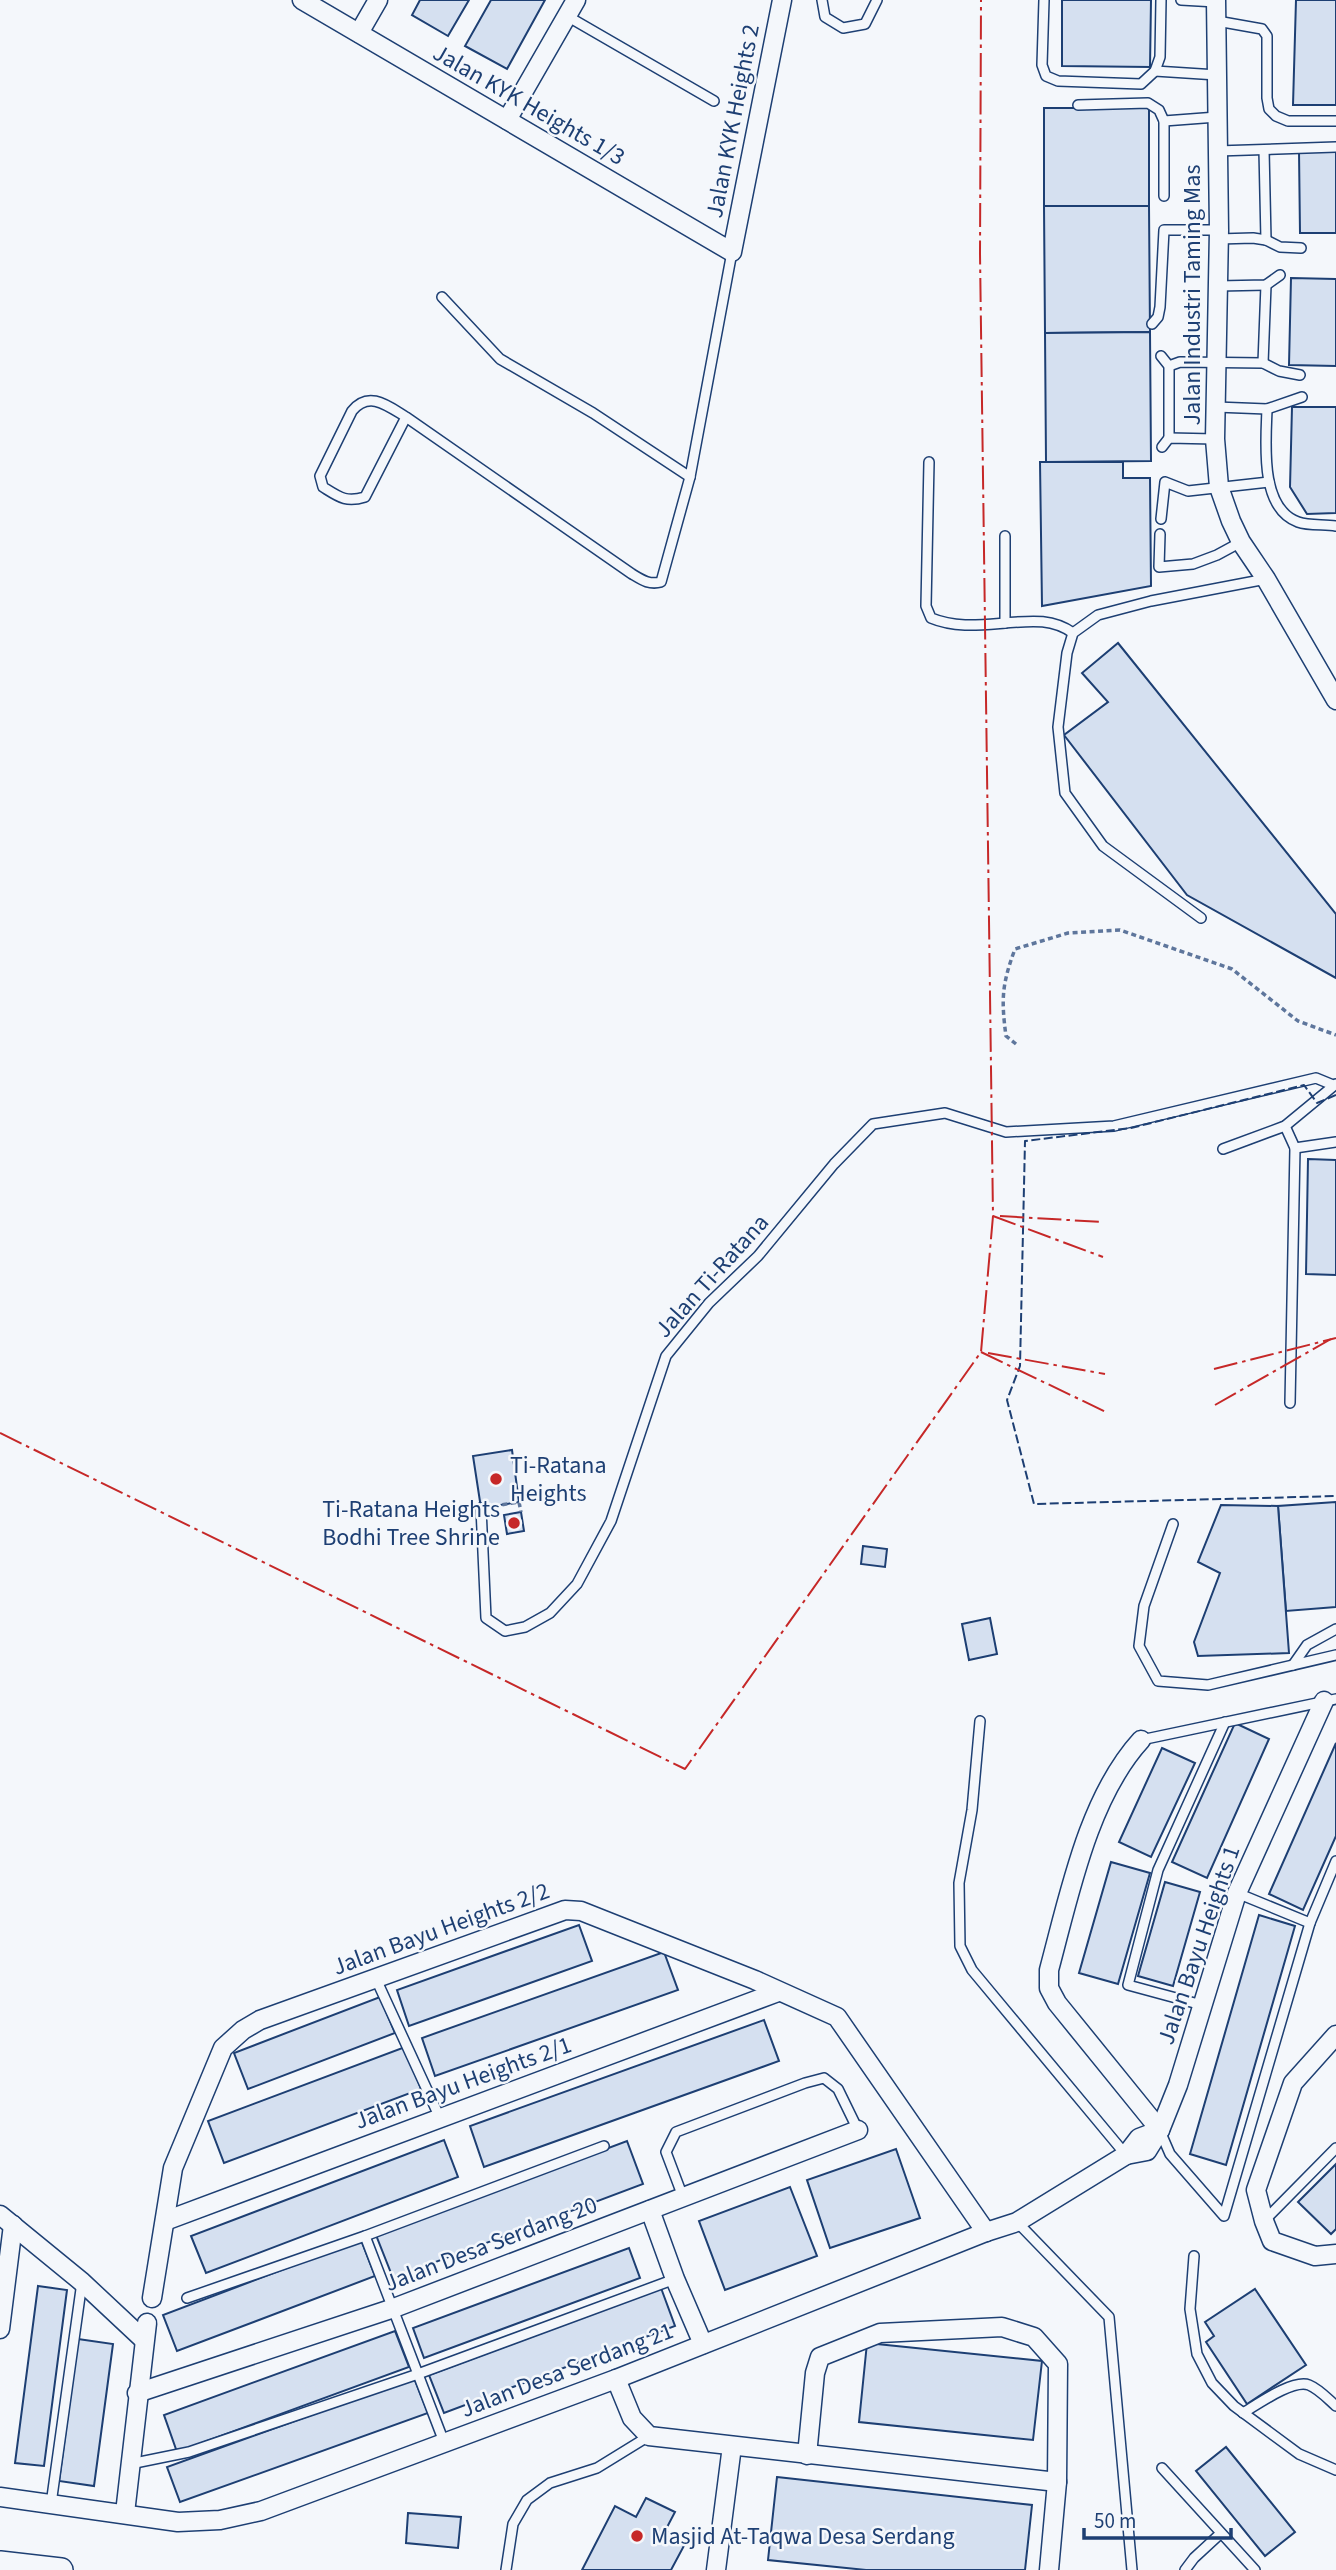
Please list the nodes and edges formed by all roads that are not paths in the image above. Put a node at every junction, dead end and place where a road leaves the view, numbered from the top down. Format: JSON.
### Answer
{"nodes":[{"id":1,"x":302,"y":0,"type":"edge"},
{"id":2,"x":378,"y":0,"type":"edge"},
{"id":3,"x":576,"y":0,"type":"edge"},
{"id":4,"x":782,"y":0,"type":"edge"},
{"id":5,"x":822,"y":0,"type":"edge"},
{"id":6,"x":877,"y":0,"type":"edge"},
{"id":7,"x":1044,"y":0,"type":"edge"},
{"id":8,"x":1161,"y":0,"type":"edge"},
{"id":9,"x":1181,"y":0,"type":"edge"},
{"id":10,"x":1216,"y":1,"type":"edge"},
{"id":11,"x":567,"y":16,"type":"junction"},
{"id":12,"x":1217,"y":21,"type":"junction"},
{"id":13,"x":359,"y":33,"type":"junction"},
{"id":14,"x":1155,"y":71,"type":"junction"},
{"id":15,"x":1217,"y":75,"type":"junction"},
{"id":16,"x":715,"y":101,"type":"dead end"},
{"id":17,"x":1077,"y":105,"type":"dead end"},
{"id":18,"x":1217,"y":117,"type":"junction"},
{"id":19,"x":507,"y":120,"type":"junction"},
{"id":20,"x":1164,"y":121,"type":"junction"},
{"id":21,"x":1336,"y":121,"type":"edge"},
{"id":22,"x":1336,"y":148,"type":"edge"},
{"id":23,"x":1217,"y":150,"type":"junction"},
{"id":24,"x":1264,"y":150,"type":"junction"},
{"id":25,"x":1164,"y":196,"type":"dead end"},
{"id":26,"x":1219,"y":234,"type":"junction"},
{"id":27,"x":1266,"y":240,"type":"junction"},
{"id":28,"x":1301,"y":248,"type":"dead end"},
{"id":29,"x":732,"y":252,"type":"junction"},
{"id":30,"x":1280,"y":275,"type":"dead end"},
{"id":31,"x":1266,"y":285,"type":"junction"},
{"id":32,"x":1219,"y":286,"type":"junction"},
{"id":33,"x":442,"y":297,"type":"dead end"},
{"id":34,"x":1152,"y":324,"type":"dead end"},
{"id":35,"x":1161,"y":356,"type":"dead end"},
{"id":36,"x":1263,"y":363,"type":"junction"},
{"id":37,"x":1217,"y":364,"type":"junction"},
{"id":38,"x":1169,"y":366,"type":"junction"},
{"id":39,"x":1300,"y":375,"type":"dead end"},
{"id":40,"x":1302,"y":397,"type":"dead end"},
{"id":41,"x":1216,"y":407,"type":"junction"},
{"id":42,"x":1267,"y":408,"type":"junction"},
{"id":43,"x":406,"y":417,"type":"junction"},
{"id":44,"x":1169,"y":438,"type":"junction"},
{"id":45,"x":1215,"y":439,"type":"junction"},
{"id":46,"x":1162,"y":447,"type":"dead end"},
{"id":47,"x":929,"y":462,"type":"dead end"},
{"id":48,"x":690,"y":477,"type":"junction"},
{"id":49,"x":1269,"y":482,"type":"junction"},
{"id":50,"x":1219,"y":487,"type":"junction"},
{"id":51,"x":1161,"y":519,"type":"dead end"},
{"id":52,"x":1336,"y":526,"type":"edge"},
{"id":53,"x":1160,"y":534,"type":"dead end"},
{"id":54,"x":1005,"y":536,"type":"dead end"},
{"id":55,"x":1241,"y":542,"type":"junction"},
{"id":56,"x":1266,"y":579,"type":"junction"},
{"id":57,"x":1005,"y":623,"type":"junction"},
{"id":58,"x":1073,"y":633,"type":"junction"},
{"id":59,"x":1336,"y":700,"type":"edge"},
{"id":60,"x":1201,"y":918,"type":"dead end"},
{"id":61,"x":1334,"y":1084,"type":"edge"},
{"id":62,"x":1285,"y":1126,"type":"junction"},
{"id":63,"x":1336,"y":1142,"type":"edge"},
{"id":64,"x":1295,"y":1148,"type":"junction"},
{"id":65,"x":1223,"y":1149,"type":"dead end"},
{"id":66,"x":1290,"y":1403,"type":"dead end"},
{"id":67,"x":481,"y":1508,"type":"road end"},
{"id":68,"x":1173,"y":1524,"type":"dead end"},
{"id":69,"x":1336,"y":1629,"type":"edge"},
{"id":70,"x":1336,"y":1655,"type":"edge"},
{"id":71,"x":1293,"y":1665,"type":"junction"},
{"id":72,"x":1330,"y":1700,"type":"edge"},
{"id":73,"x":980,"y":1721,"type":"dead end"},
{"id":74,"x":1224,"y":1723,"type":"junction"},
{"id":75,"x":1141,"y":1740,"type":"joint"},
{"id":76,"x":1336,"y":1861,"type":"edge"},
{"id":77,"x":1237,"y":1893,"type":"junction"},
{"id":78,"x":1310,"y":1923,"type":"junction"},
{"id":79,"x":376,"y":1979,"type":"junction"},
{"id":80,"x":778,"y":1992,"type":"junction"},
{"id":81,"x":1202,"y":2005,"type":"junction"},
{"id":82,"x":1336,"y":2035,"type":"edge"},
{"id":83,"x":440,"y":2118,"type":"junction"},
{"id":84,"x":858,"y":2130,"type":"joint"},
{"id":85,"x":1160,"y":2130,"type":"junction"},
{"id":86,"x":604,"y":2146,"type":"dead end"},
{"id":87,"x":1336,"y":2148,"type":"edge"},
{"id":88,"x":1126,"y":2155,"type":"junction"},
{"id":89,"x":683,"y":2197,"type":"junction"},
{"id":90,"x":650,"y":2210,"type":"junction"},
{"id":91,"x":6,"y":2220,"type":"edge"},
{"id":92,"x":165,"y":2221,"type":"junction"},
{"id":93,"x":1264,"y":2221,"type":"junction"},
{"id":94,"x":1017,"y":2222,"type":"junction"},
{"id":95,"x":986,"y":2232,"type":"junction"},
{"id":96,"x":365,"y":2236,"type":"junction"},
{"id":97,"x":1336,"y":2254,"type":"edge"},
{"id":98,"x":1194,"y":2256,"type":"dead end"},
{"id":99,"x":676,"y":2279,"type":"junction"},
{"id":100,"x":82,"y":2283,"type":"junction"},
{"id":101,"x":152,"y":2298,"type":"dead end"},
{"id":102,"x":187,"y":2298,"type":"dead end"},
{"id":103,"x":394,"y":2308,"type":"junction"},
{"id":104,"x":0,"y":2329,"type":"edge"},
{"id":105,"x":703,"y":2344,"type":"junction"},
{"id":106,"x":418,"y":2374,"type":"junction"},
{"id":107,"x":616,"y":2379,"type":"junction"},
{"id":108,"x":137,"y":2393,"type":"junction"},
{"id":109,"x":1336,"y":2406,"type":"edge"},
{"id":110,"x":1243,"y":2413,"type":"junction"},
{"id":111,"x":649,"y":2437,"type":"junction"},
{"id":112,"x":444,"y":2442,"type":"junction"},
{"id":113,"x":732,"y":2446,"type":"junction"},
{"id":114,"x":807,"y":2455,"type":"junction"},
{"id":115,"x":130,"y":2464,"type":"junction"},
{"id":116,"x":1162,"y":2468,"type":"dead end"},
{"id":117,"x":1336,"y":2470,"type":"edge"},
{"id":118,"x":1057,"y":2482,"type":"junction"},
{"id":119,"x":0,"y":2497,"type":"edge"},
{"id":120,"x":51,"y":2504,"type":"junction"},
{"id":121,"x":125,"y":2513,"type":"junction"},
{"id":122,"x":1220,"y":2534,"type":"junction"},
{"id":123,"x":0,"y":2563,"type":"edge"},
{"id":124,"x":61,"y":2570,"type":"edge"},
{"id":125,"x":506,"y":2570,"type":"edge"},
{"id":126,"x":716,"y":2570,"type":"edge"},
{"id":127,"x":1049,"y":2570,"type":"edge"},
{"id":128,"x":1132,"y":2570,"type":"edge"},
{"id":129,"x":1185,"y":2570,"type":"edge"},
{"id":130,"x":1255,"y":2570,"type":"edge"}],
"edges":[{"from":1,"to":13,"type":"street","name":"Jalan KYK Heights 1/3"},
{"from":2,"to":13,"type":"street"},
{"from":3,"to":11,"type":"street"},
{"from":4,"to":29,"type":"street","name":"Jalan KYK Heights 2"},
{"from":5,"to":6,"type":"lane"},
{"from":7,"to":14,"type":"lane"},
{"from":8,"to":14,"type":"lane"},
{"from":9,"to":10,"type":"lane"},
{"from":10,"to":12,"type":"street","name":"Jalan Industri Taming Mas"},
{"from":11,"to":16,"type":"lane"},
{"from":11,"to":19,"type":"street"},
{"from":12,"to":15,"type":"street","name":"Jalan Industri Taming Mas"},
{"from":12,"to":21,"type":"lane"},
{"from":13,"to":19,"type":"street","name":"Jalan KYK Heights 1/3"},
{"from":14,"to":15,"type":"lane"},
{"from":15,"to":18,"type":"street","name":"Jalan Industri Taming Mas"},
{"from":17,"to":20,"type":"lane"},
{"from":18,"to":20,"type":"lane"},
{"from":18,"to":23,"type":"street","name":"Jalan Industri Taming Mas"},
{"from":19,"to":29,"type":"street","name":"Jalan KYK Heights 1/3"},
{"from":20,"to":25,"type":"lane"},
{"from":22,"to":24,"type":"lane"},
{"from":23,"to":24,"type":"lane"},
{"from":23,"to":26,"type":"street","name":"Jalan Industri Taming Mas"},
{"from":24,"to":27,"type":"lane"},
{"from":26,"to":27,"type":"lane"},
{"from":26,"to":32,"type":"street","name":"Jalan Industri Taming Mas"},
{"from":26,"to":34,"type":"lane"},
{"from":27,"to":28,"type":"lane"},
{"from":29,"to":48,"type":"lane"},
{"from":30,"to":31,"type":"lane"},
{"from":31,"to":32,"type":"lane"},
{"from":31,"to":36,"type":"lane"},
{"from":32,"to":37,"type":"street","name":"Jalan Industri Taming Mas"},
{"from":33,"to":48,"type":"lane"},
{"from":35,"to":38,"type":"lane"},
{"from":36,"to":37,"type":"lane"},
{"from":36,"to":39,"type":"lane"},
{"from":37,"to":38,"type":"lane"},
{"from":37,"to":41,"type":"street","name":"Jalan Industri Taming Mas"},
{"from":38,"to":44,"type":"lane"},
{"from":40,"to":42,"type":"lane"},
{"from":41,"to":42,"type":"lane"},
{"from":41,"to":45,"type":"street","name":"Jalan Industri Taming Mas"},
{"from":42,"to":49,"type":"lane"},
{"from":43,"to":43,"type":"lane"},
{"from":43,"to":48,"type":"lane"},
{"from":44,"to":45,"type":"lane"},
{"from":44,"to":46,"type":"lane"},
{"from":45,"to":50,"type":"street","name":"Jalan Industri Taming Mas"},
{"from":47,"to":57,"type":"lane"},
{"from":49,"to":50,"type":"lane"},
{"from":49,"to":52,"type":"lane"},
{"from":50,"to":51,"type":"lane"},
{"from":50,"to":55,"type":"street","name":"Jalan Industri Taming Mas"},
{"from":53,"to":55,"type":"lane"},
{"from":54,"to":57,"type":"lane"},
{"from":55,"to":56,"type":"street","name":"Jalan Industri Taming Mas"},
{"from":56,"to":58,"type":"lane"},
{"from":56,"to":59,"type":"street","name":"Jalan Industri Taming Mas"},
{"from":57,"to":58,"type":"lane"},
{"from":58,"to":60,"type":"lane"},
{"from":61,"to":62,"type":"lane"},
{"from":61,"to":67,"type":"lane","name":"Jalan Ti-Ratana"},
{"from":62,"to":64,"type":"lane"},
{"from":62,"to":65,"type":"lane"},
{"from":63,"to":64,"type":"lane"},
{"from":64,"to":66,"type":"lane"},
{"from":68,"to":71,"type":"lane"},
{"from":69,"to":71,"type":"lane"},
{"from":70,"to":71,"type":"lane"},
{"from":72,"to":74,"type":"lane"},
{"from":72,"to":77,"type":"street","name":"Jalan Bayu Heights 1"},
{"from":73,"to":88,"type":"lane"},
{"from":74,"to":75,"type":"lane"},
{"from":74,"to":81,"type":"lane"},
{"from":75,"to":85,"type":"street"},
{"from":76,"to":78,"type":"lane"},
{"from":77,"to":78,"type":"lane"},
{"from":77,"to":81,"type":"street","name":"Jalan Bayu Heights 1"},
{"from":78,"to":85,"type":"lane"},
{"from":79,"to":80,"type":"street","name":"Jalan Bayu Heights 2/2"},
{"from":79,"to":83,"type":"lane"},
{"from":79,"to":92,"type":"street","name":"Jalan Bayu Heights 2/2"},
{"from":80,"to":83,"type":"street","name":"Jalan Bayu Heights 2/1"},
{"from":80,"to":95,"type":"street","name":"Jalan Bayu Heights 2/2"},
{"from":81,"to":85,"type":"street","name":"Jalan Bayu Heights 1"},
{"from":82,"to":93,"type":"street"},
{"from":83,"to":92,"type":"street","name":"Jalan Bayu Heights 2/1"},
{"from":84,"to":89,"type":"street","name":"Jalan Desa Serdang 20"},
{"from":84,"to":89,"type":"lane"},
{"from":85,"to":88,"type":"street","name":"Jalan Desa Serdang 21"},
{"from":86,"to":96,"type":"lane"},
{"from":87,"to":93,"type":"lane"},
{"from":88,"to":94,"type":"street","name":"Jalan Desa Serdang 21"},
{"from":89,"to":90,"type":"street","name":"Jalan Desa Serdang 20"},
{"from":90,"to":99,"type":"street"},
{"from":90,"to":103,"type":"street","name":"Jalan Desa Serdang 20"},
{"from":91,"to":100,"type":"street"},
{"from":91,"to":104,"type":"street"},
{"from":92,"to":101,"type":"street","name":"Jalan Bayu Heights 2/2"},
{"from":93,"to":97,"type":"street"},
{"from":94,"to":95,"type":"street","name":"Jalan Desa Serdang 21"},
{"from":94,"to":128,"type":"lane"},
{"from":95,"to":105,"type":"street","name":"Jalan Desa Serdang 21"},
{"from":96,"to":102,"type":"lane"},
{"from":96,"to":103,"type":"lane"},
{"from":98,"to":110,"type":"lane"},
{"from":99,"to":105,"type":"street"},
{"from":99,"to":106,"type":"lane"},
{"from":100,"to":108,"type":"street"},
{"from":100,"to":120,"type":"lane"},
{"from":103,"to":106,"type":"lane"},
{"from":103,"to":108,"type":"street","name":"Jalan Desa Serdang 20"},
{"from":105,"to":107,"type":"street","name":"Jalan Desa Serdang 21"},
{"from":106,"to":112,"type":"lane"},
{"from":106,"to":115,"type":"lane"},
{"from":107,"to":111,"type":"street"},
{"from":107,"to":112,"type":"street","name":"Jalan Desa Serdang 21"},
{"from":108,"to":115,"type":"street"},
{"from":109,"to":110,"type":"lane"},
{"from":110,"to":117,"type":"lane"},
{"from":111,"to":113,"type":"street"},
{"from":111,"to":125,"type":"lane"},
{"from":112,"to":121,"type":"street","name":"Jalan Desa Serdang 21"},
{"from":113,"to":114,"type":"street"},
{"from":113,"to":126,"type":"street"},
{"from":114,"to":118,"type":"street"},
{"from":114,"to":118,"type":"street"},
{"from":115,"to":121,"type":"street"},
{"from":116,"to":122,"type":"lane"},
{"from":118,"to":127,"type":"street"},
{"from":119,"to":120,"type":"street","name":"Jalan Desa Serdang 21"},
{"from":120,"to":121,"type":"street","name":"Jalan Desa Serdang 21"},
{"from":122,"to":129,"type":"lane"},
{"from":122,"to":130,"type":"lane"},
{"from":123,"to":124,"type":"street"}]}
